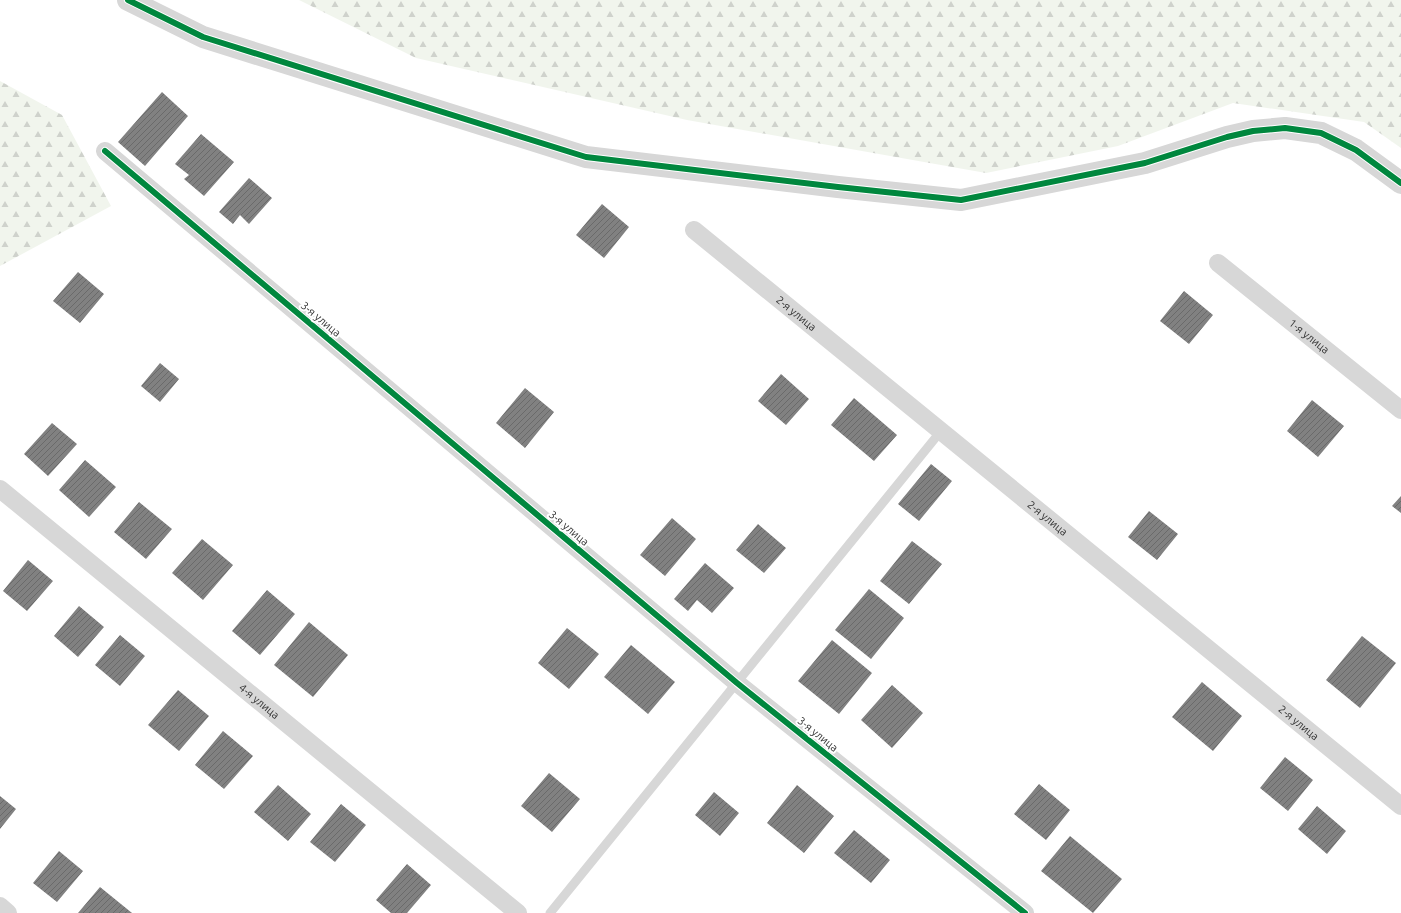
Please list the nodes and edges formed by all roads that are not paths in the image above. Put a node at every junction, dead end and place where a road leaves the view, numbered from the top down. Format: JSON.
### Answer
{"nodes":[{"id":1,"x":128,"y":0,"type":"edge"},
{"id":2,"x":105,"y":151,"type":"dead end"},
{"id":3,"x":1401,"y":183,"type":"edge"},
{"id":4,"x":694,"y":230,"type":"dead end"},
{"id":5,"x":1218,"y":263,"type":"dead end"},
{"id":6,"x":1401,"y":410,"type":"edge"},
{"id":7,"x":941,"y":431,"type":"junction"},
{"id":8,"x":0,"y":489,"type":"edge"},
{"id":9,"x":737,"y":682,"type":"junction"},
{"id":10,"x":1401,"y":806,"type":"edge"},
{"id":11,"x":0,"y":906,"type":"edge"},
{"id":12,"x":8,"y":913,"type":"edge"},
{"id":13,"x":518,"y":913,"type":"edge"},
{"id":14,"x":550,"y":913,"type":"edge"},
{"id":15,"x":1025,"y":913,"type":"edge"}],
"edges":[{"from":1,"to":3,"type":"street"},
{"from":2,"to":9,"type":"street","name":"3-я улица"},
{"from":4,"to":7,"type":"street","name":"2-я улица"},
{"from":5,"to":6,"type":"street","name":"1-я улица"},
{"from":7,"to":9,"type":"lane"},
{"from":7,"to":10,"type":"street","name":"2-я улица"},
{"from":8,"to":13,"type":"street","name":"4-я улица"},
{"from":9,"to":14,"type":"lane"},
{"from":9,"to":15,"type":"street","name":"3-я улица"},
{"from":11,"to":12,"type":"street"}]}
